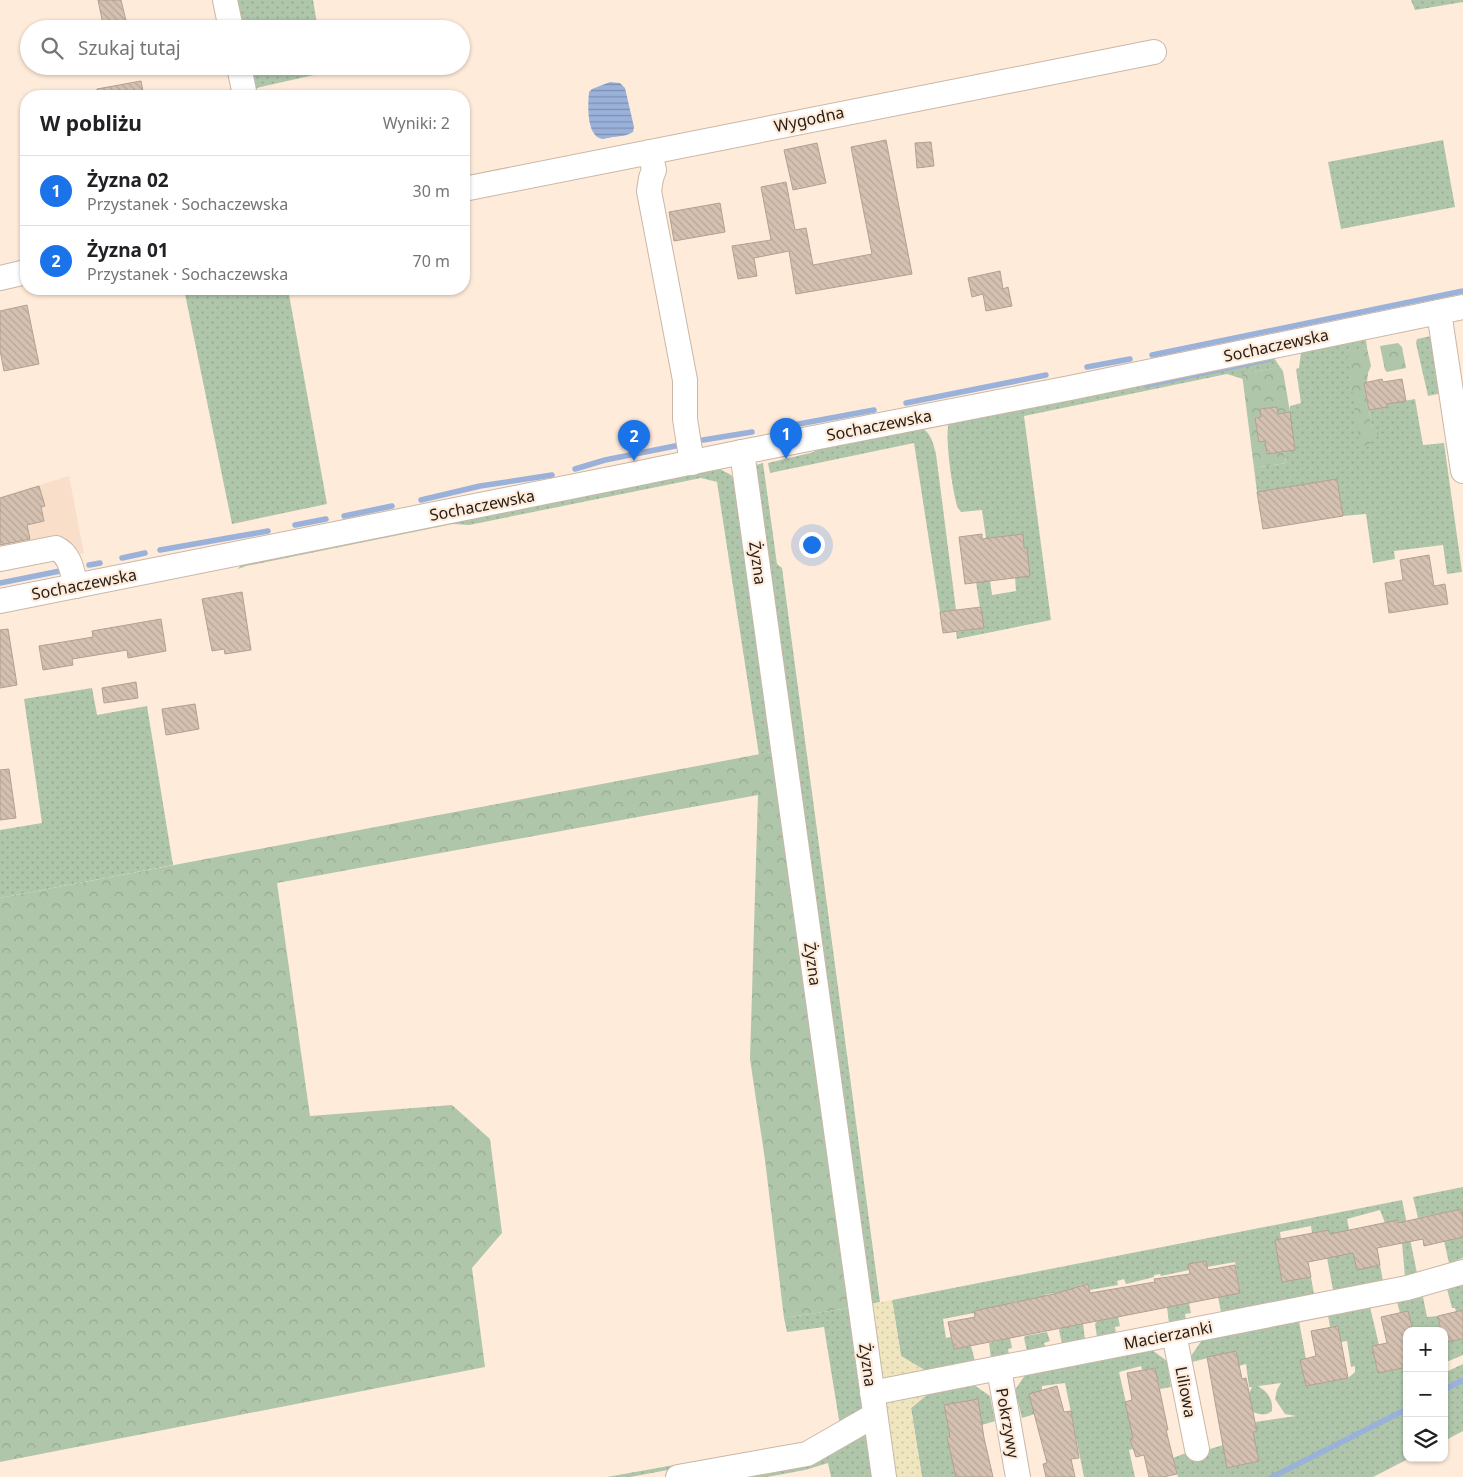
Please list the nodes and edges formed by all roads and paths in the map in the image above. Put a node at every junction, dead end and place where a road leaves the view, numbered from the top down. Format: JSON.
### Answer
{"nodes":[{"id":1,"x":225,"y":0,"type":"edge"},
{"id":2,"x":229,"y":20,"type":"edge"},
{"id":3,"x":1154,"y":52,"type":"dead end"},
{"id":4,"x":240,"y":75,"type":"edge"},
{"id":5,"x":244,"y":90,"type":"edge"},
{"id":6,"x":650,"y":152,"type":"junction"},
{"id":7,"x":470,"y":188,"type":"edge"},
{"id":8,"x":20,"y":273,"type":"edge"},
{"id":9,"x":0,"y":278,"type":"edge"},
{"id":10,"x":1463,"y":307,"type":"edge"},
{"id":11,"x":1439,"y":312,"type":"junction"},
{"id":12,"x":742,"y":452,"type":"junction"},
{"id":13,"x":692,"y":463,"type":"junction"},
{"id":14,"x":1463,"y":471,"type":"edge"},
{"id":15,"x":0,"y":559,"type":"edge"},
{"id":16,"x":76,"y":586,"type":"junction"},
{"id":17,"x":0,"y":601,"type":"edge"},
{"id":18,"x":1463,"y":1272,"type":"edge"},
{"id":19,"x":1174,"y":1334,"type":"junction"},
{"id":20,"x":998,"y":1369,"type":"junction"},
{"id":21,"x":873,"y":1404,"type":"junction"},
{"id":22,"x":1197,"y":1449,"type":"dead end"},
{"id":23,"x":678,"y":1477,"type":"edge"},
{"id":24,"x":884,"y":1477,"type":"edge"},
{"id":25,"x":1018,"y":1477,"type":"edge"}],
"edges":[{"from":1,"to":2,"type":"street"},
{"from":3,"to":6,"type":"street","name":"Wygodna"},
{"from":4,"to":5,"type":"street"},
{"from":6,"to":7,"type":"street","name":"Wygodna"},
{"from":6,"to":13,"type":"street"},
{"from":8,"to":9,"type":"street"},
{"from":10,"to":11,"type":"street","name":"Sochaczewska"},
{"from":11,"to":12,"type":"street","name":"Sochaczewska"},
{"from":11,"to":14,"type":"street"},
{"from":12,"to":13,"type":"street","name":"Sochaczewska"},
{"from":12,"to":21,"type":"street","name":"Żyzna"},
{"from":13,"to":16,"type":"street","name":"Sochaczewska"},
{"from":15,"to":16,"type":"street"},
{"from":16,"to":17,"type":"street","name":"Sochaczewska"},
{"from":18,"to":19,"type":"street","name":"Macierzanki"},
{"from":19,"to":20,"type":"street","name":"Macierzanki"},
{"from":19,"to":22,"type":"street","name":"Liliowa"},
{"from":20,"to":21,"type":"street","name":"Macierzanki"},
{"from":20,"to":25,"type":"street","name":"Pokrzywy"},
{"from":21,"to":23,"type":"street"},
{"from":21,"to":24,"type":"street","name":"Żyzna"}]}
